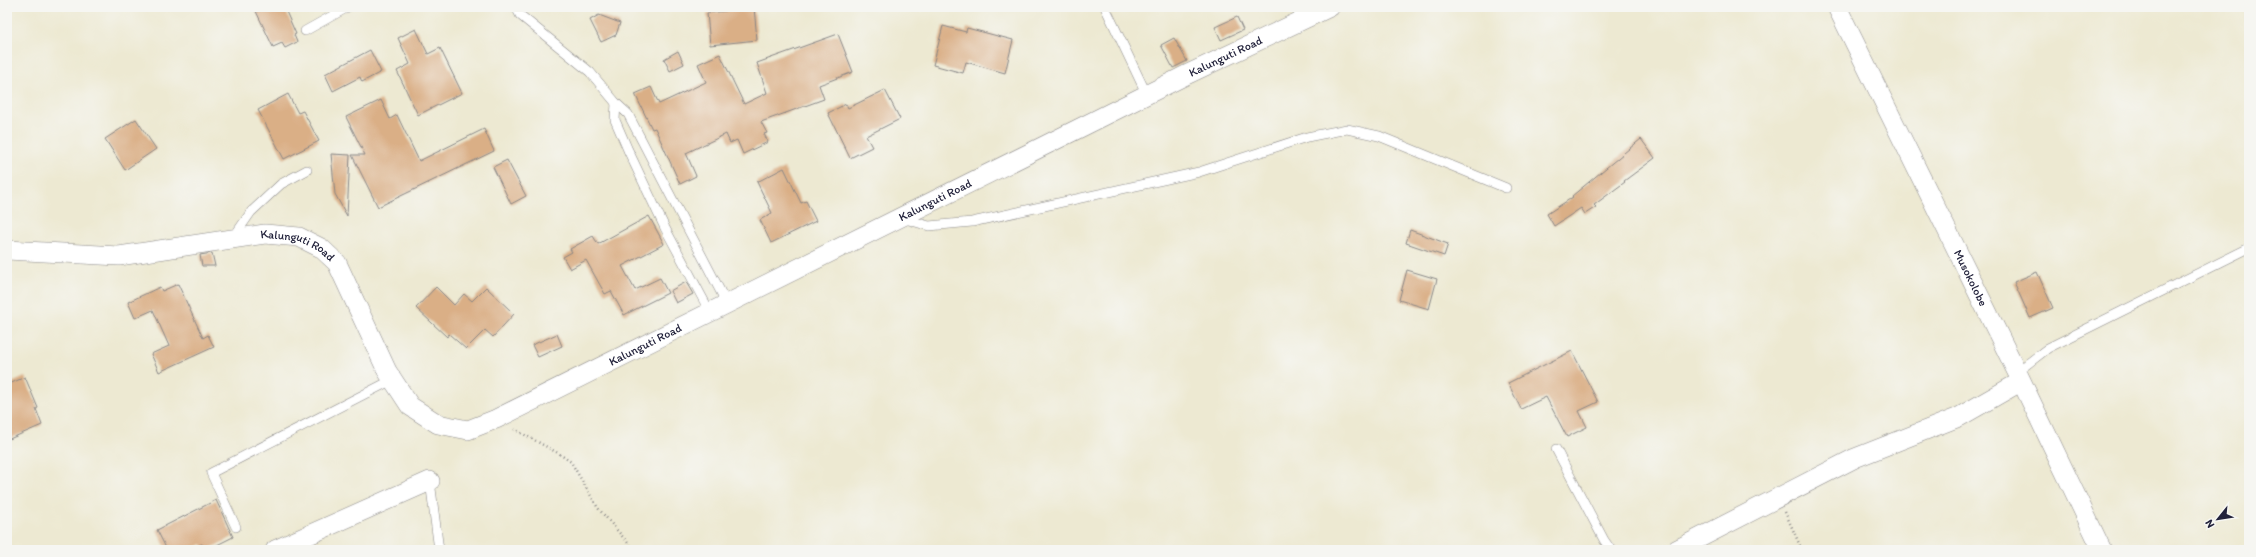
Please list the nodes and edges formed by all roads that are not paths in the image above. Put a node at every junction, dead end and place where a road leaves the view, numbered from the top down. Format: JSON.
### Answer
{"nodes":[{"id":1,"x":348,"y":7,"type":"edge"},
{"id":2,"x":516,"y":7,"type":"edge"},
{"id":3,"x":1105,"y":7,"type":"edge"},
{"id":4,"x":1330,"y":7,"type":"edge"},
{"id":5,"x":1837,"y":7,"type":"edge"},
{"id":6,"x":305,"y":31,"type":"dead end"},
{"id":7,"x":1147,"y":95,"type":"junction"},
{"id":8,"x":616,"y":103,"type":"junction"},
{"id":9,"x":307,"y":170,"type":"dead end"},
{"id":10,"x":1506,"y":188,"type":"dead end"},
{"id":11,"x":900,"y":217,"type":"junction"},
{"id":12,"x":233,"y":238,"type":"junction"},
{"id":13,"x":2249,"y":248,"type":"edge"},
{"id":14,"x":7,"y":250,"type":"edge"},
{"id":15,"x":727,"y":304,"type":"junction"},
{"id":16,"x":710,"y":312,"type":"junction"},
{"id":17,"x":2018,"y":377,"type":"junction"},
{"id":18,"x":392,"y":380,"type":"junction"},
{"id":19,"x":1556,"y":449,"type":"dead end"},
{"id":20,"x":430,"y":481,"type":"joint"},
{"id":21,"x":236,"y":527,"type":"dead end"},
{"id":22,"x":275,"y":550,"type":"edge"},
{"id":23,"x":439,"y":550,"type":"edge"},
{"id":24,"x":1611,"y":550,"type":"edge"},
{"id":25,"x":1676,"y":550,"type":"edge"},
{"id":26,"x":2102,"y":550,"type":"edge"}],
"edges":[{"from":1,"to":6,"type":"lane"},
{"from":2,"to":8,"type":"lane"},
{"from":3,"to":7,"type":"lane"},
{"from":4,"to":7,"type":"street","name":"Kalunguti Road"},
{"from":5,"to":17,"type":"street","name":"Musokolobe"},
{"from":7,"to":11,"type":"street","name":"Kalunguti Road"},
{"from":8,"to":15,"type":"lane"},
{"from":8,"to":16,"type":"lane"},
{"from":9,"to":12,"type":"lane"},
{"from":10,"to":11,"type":"lane"},
{"from":11,"to":15,"type":"street","name":"Kalunguti Road"},
{"from":12,"to":14,"type":"street","name":"Kalunguti Road"},
{"from":12,"to":18,"type":"street","name":"Kalunguti Road"},
{"from":13,"to":17,"type":"lane"},
{"from":15,"to":16,"type":"street","name":"Kalunguti Road"},
{"from":16,"to":18,"type":"street","name":"Kalunguti Road"},
{"from":17,"to":25,"type":"street"},
{"from":17,"to":26,"type":"street","name":"Musokolobe"},
{"from":18,"to":21,"type":"lane"},
{"from":19,"to":24,"type":"lane"},
{"from":20,"to":22,"type":"street"},
{"from":20,"to":23,"type":"lane"}]}
